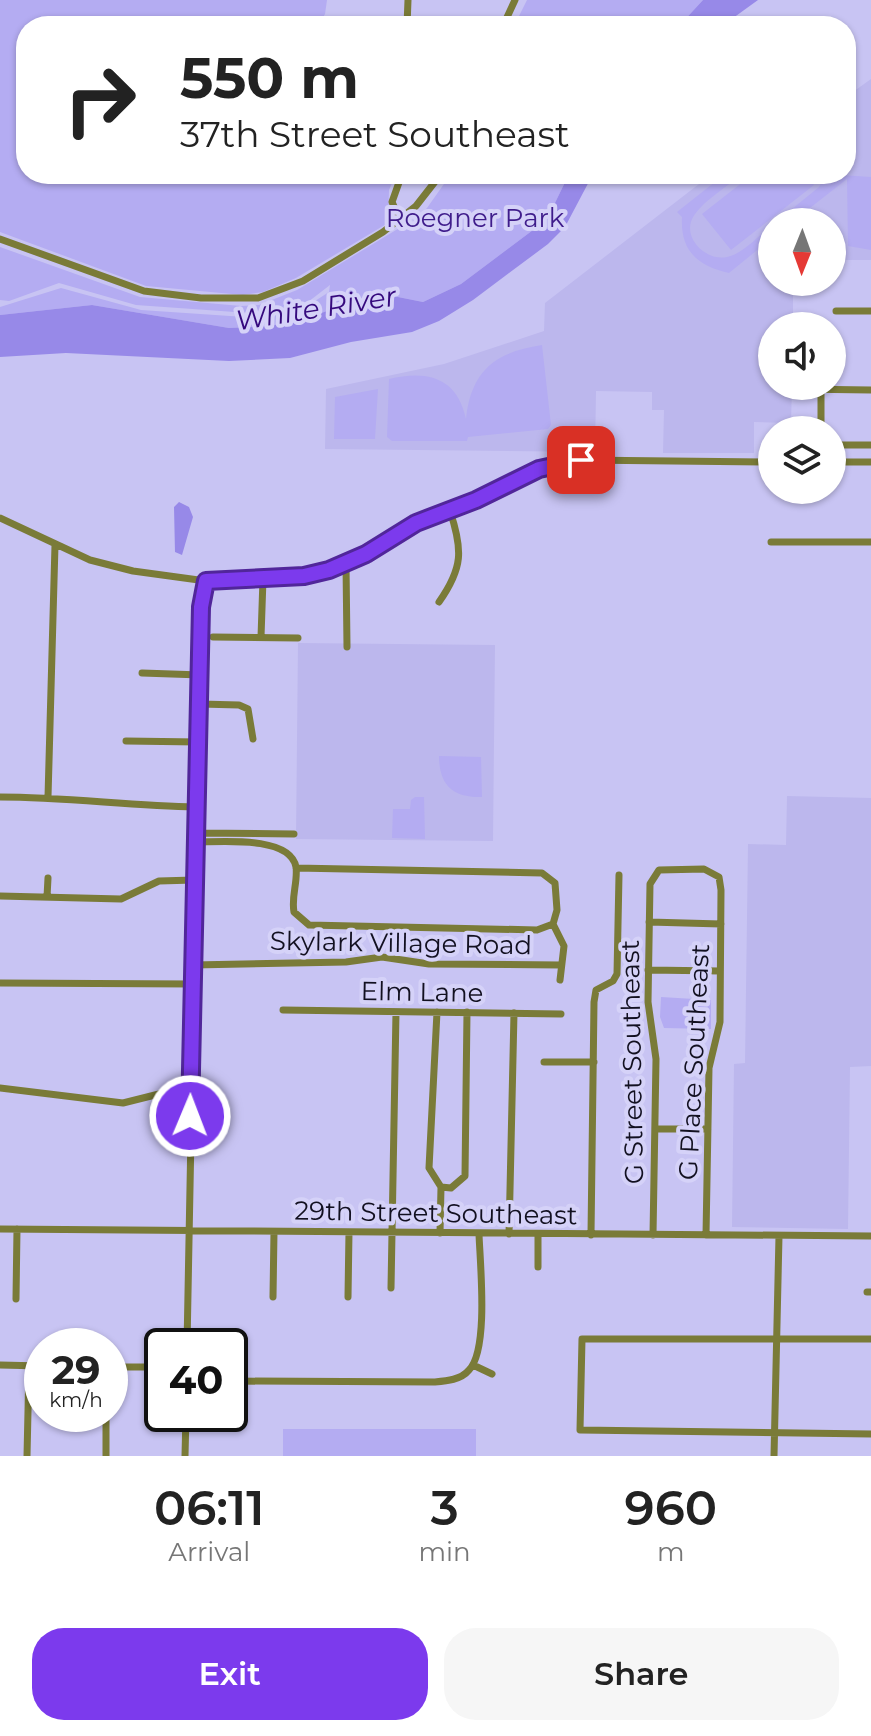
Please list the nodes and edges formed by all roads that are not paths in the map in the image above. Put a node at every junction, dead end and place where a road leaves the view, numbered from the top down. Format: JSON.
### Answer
{"nodes":[{"id":1,"x":398,"y":184,"type":"edge"},
{"id":2,"x":434,"y":184,"type":"edge"},
{"id":3,"x":400,"y":220,"type":"junction"},
{"id":4,"x":0,"y":239,"type":"edge"},
{"id":5,"x":836,"y":311,"type":"dead end"},
{"id":6,"x":871,"y":311,"type":"edge"},
{"id":7,"x":846,"y":389,"type":"edge"},
{"id":8,"x":871,"y":390,"type":"edge"},
{"id":9,"x":846,"y":445,"type":"edge"},
{"id":10,"x":871,"y":445,"type":"edge"},
{"id":11,"x":758,"y":462,"type":"edge"},
{"id":12,"x":846,"y":462,"type":"edge"},
{"id":13,"x":871,"y":462,"type":"edge"},
{"id":14,"x":450,"y":511,"type":"junction"},
{"id":15,"x":0,"y":518,"type":"edge"},
{"id":16,"x":771,"y":542,"type":"dead end"},
{"id":17,"x":871,"y":542,"type":"edge"},
{"id":18,"x":55,"y":545,"type":"junction"},
{"id":19,"x":346,"y":564,"type":"junction"},
{"id":20,"x":263,"y":579,"type":"junction"},
{"id":21,"x":206,"y":581,"type":"junction"},
{"id":22,"x":439,"y":602,"type":"dead end"},
{"id":23,"x":213,"y":637,"type":"dead end"},
{"id":24,"x":261,"y":637,"type":"junction"},
{"id":25,"x":298,"y":638,"type":"dead end"},
{"id":26,"x":347,"y":647,"type":"dead end"},
{"id":27,"x":142,"y":673,"type":"dead end"},
{"id":28,"x":201,"y":675,"type":"junction"},
{"id":29,"x":200,"y":704,"type":"junction"},
{"id":30,"x":253,"y":739,"type":"dead end"},
{"id":31,"x":126,"y":741,"type":"dead end"},
{"id":32,"x":198,"y":742,"type":"junction"},
{"id":33,"x":0,"y":797,"type":"edge"},
{"id":34,"x":48,"y":797,"type":"junction"},
{"id":35,"x":196,"y":807,"type":"junction"},
{"id":36,"x":294,"y":834,"type":"dead end"},
{"id":37,"x":196,"y":837,"type":"junction"},
{"id":38,"x":296,"y":868,"type":"junction"},
{"id":39,"x":619,"y":875,"type":"dead end"},
{"id":40,"x":48,"y":878,"type":"dead end"},
{"id":41,"x":194,"y":880,"type":"junction"},
{"id":42,"x":721,"y":890,"type":"joint"},
{"id":43,"x":0,"y":896,"type":"edge"},
{"id":44,"x":47,"y":897,"type":"junction"},
{"id":45,"x":649,"y":922,"type":"junction"},
{"id":46,"x":553,"y":924,"type":"junction"},
{"id":47,"x":721,"y":924,"type":"junction"},
{"id":48,"x":193,"y":965,"type":"junction"},
{"id":49,"x":561,"y":965,"type":"junction"},
{"id":50,"x":648,"y":970,"type":"junction"},
{"id":51,"x":720,"y":971,"type":"junction"},
{"id":52,"x":560,"y":980,"type":"dead end"},
{"id":53,"x":0,"y":983,"type":"edge"},
{"id":54,"x":193,"y":984,"type":"junction"},
{"id":55,"x":283,"y":1010,"type":"dead end"},
{"id":56,"x":396,"y":1012,"type":"junction"},
{"id":57,"x":437,"y":1012,"type":"junction"},
{"id":58,"x":467,"y":1012,"type":"junction"},
{"id":59,"x":514,"y":1013,"type":"junction"},
{"id":60,"x":561,"y":1014,"type":"dead end"},
{"id":61,"x":544,"y":1062,"type":"dead end"},
{"id":62,"x":594,"y":1062,"type":"junction"},
{"id":63,"x":0,"y":1088,"type":"edge"},
{"id":64,"x":190,"y":1095,"type":"junction"},
{"id":65,"x":656,"y":1129,"type":"junction"},
{"id":66,"x":708,"y":1129,"type":"junction"},
{"id":67,"x":441,"y":1187,"type":"junction"},
{"id":68,"x":0,"y":1229,"type":"edge"},
{"id":69,"x":17,"y":1229,"type":"junction"},
{"id":70,"x":189,"y":1231,"type":"junction"},
{"id":71,"x":274,"y":1232,"type":"junction"},
{"id":72,"x":349,"y":1232,"type":"junction"},
{"id":73,"x":390,"y":1233,"type":"junction"},
{"id":74,"x":440,"y":1233,"type":"junction"},
{"id":75,"x":479,"y":1234,"type":"junction"},
{"id":76,"x":509,"y":1234,"type":"junction"},
{"id":77,"x":538,"y":1235,"type":"junction"},
{"id":78,"x":591,"y":1235,"type":"junction"},
{"id":79,"x":653,"y":1235,"type":"junction"},
{"id":80,"x":706,"y":1235,"type":"junction"},
{"id":81,"x":779,"y":1236,"type":"junction"},
{"id":82,"x":871,"y":1236,"type":"edge"},
{"id":83,"x":538,"y":1267,"type":"dead end"},
{"id":84,"x":391,"y":1288,"type":"dead end"},
{"id":85,"x":273,"y":1297,"type":"dead end"},
{"id":86,"x":348,"y":1297,"type":"dead end"},
{"id":87,"x":16,"y":1299,"type":"dead end"},
{"id":88,"x":187,"y":1328,"type":"edge"},
{"id":89,"x":776,"y":1339,"type":"junction"},
{"id":90,"x":871,"y":1339,"type":"edge"},
{"id":91,"x":0,"y":1365,"type":"edge"},
{"id":92,"x":473,"y":1365,"type":"junction"},
{"id":93,"x":24,"y":1366,"type":"edge"},
{"id":94,"x":492,"y":1374,"type":"dead end"},
{"id":95,"x":248,"y":1381,"type":"edge"},
{"id":96,"x":28,"y":1432,"type":"edge"},
{"id":97,"x":106,"y":1432,"type":"edge"},
{"id":98,"x":186,"y":1432,"type":"edge"},
{"id":99,"x":774,"y":1433,"type":"junction"},
{"id":100,"x":871,"y":1434,"type":"edge"},
{"id":101,"x":27,"y":1456,"type":"edge"},
{"id":102,"x":106,"y":1456,"type":"edge"},
{"id":103,"x":185,"y":1456,"type":"edge"},
{"id":104,"x":774,"y":1456,"type":"edge"}],
"edges":[{"from":1,"to":3,"type":"street"},
{"from":2,"to":3,"type":"street"},
{"from":3,"to":4,"type":"street"},
{"from":5,"to":6,"type":"street"},
{"from":7,"to":8,"type":"street"},
{"from":9,"to":10,"type":"street"},
{"from":11,"to":14,"type":"street"},
{"from":12,"to":13,"type":"street"},
{"from":14,"to":19,"type":"street"},
{"from":14,"to":22,"type":"street"},
{"from":15,"to":18,"type":"street"},
{"from":16,"to":17,"type":"street"},
{"from":18,"to":21,"type":"street"},
{"from":18,"to":34,"type":"street"},
{"from":19,"to":20,"type":"street"},
{"from":19,"to":26,"type":"street"},
{"from":20,"to":21,"type":"street"},
{"from":20,"to":24,"type":"street"},
{"from":21,"to":28,"type":"street"},
{"from":23,"to":24,"type":"street"},
{"from":24,"to":25,"type":"street"},
{"from":27,"to":28,"type":"street"},
{"from":28,"to":29,"type":"street"},
{"from":29,"to":30,"type":"street"},
{"from":29,"to":32,"type":"street"},
{"from":31,"to":32,"type":"street"},
{"from":32,"to":35,"type":"street"},
{"from":33,"to":34,"type":"street"},
{"from":34,"to":35,"type":"street"},
{"from":35,"to":37,"type":"street"},
{"from":36,"to":37,"type":"street"},
{"from":37,"to":38,"type":"street"},
{"from":37,"to":41,"type":"street"},
{"from":38,"to":46,"type":"street"},
{"from":38,"to":46,"type":"street"},
{"from":39,"to":62,"type":"street"},
{"from":40,"to":44,"type":"street"},
{"from":41,"to":44,"type":"street"},
{"from":41,"to":48,"type":"street"},
{"from":42,"to":45,"type":"street","name":"G Street Southeast"},
{"from":42,"to":47,"type":"street","name":"G Place Southeast"},
{"from":43,"to":44,"type":"street"},
{"from":45,"to":47,"type":"street"},
{"from":45,"to":50,"type":"street","name":"G Street Southeast"},
{"from":46,"to":49,"type":"street"},
{"from":47,"to":51,"type":"street","name":"G Place Southeast"},
{"from":48,"to":49,"type":"street","name":"Skylark Village Road"},
{"from":48,"to":54,"type":"street"},
{"from":49,"to":52,"type":"street"},
{"from":50,"to":51,"type":"street"},
{"from":50,"to":65,"type":"street","name":"G Street Southeast"},
{"from":51,"to":66,"type":"street","name":"G Place Southeast"},
{"from":53,"to":54,"type":"street"},
{"from":54,"to":64,"type":"street"},
{"from":55,"to":56,"type":"street","name":"Elm Lane"},
{"from":56,"to":57,"type":"street","name":"Elm Lane"},
{"from":56,"to":73,"type":"street"},
{"from":57,"to":58,"type":"street","name":"Elm Lane"},
{"from":57,"to":67,"type":"street"},
{"from":58,"to":59,"type":"street","name":"Elm Lane"},
{"from":58,"to":67,"type":"street"},
{"from":59,"to":60,"type":"street","name":"Elm Lane"},
{"from":59,"to":76,"type":"street"},
{"from":61,"to":62,"type":"street"},
{"from":62,"to":78,"type":"street"},
{"from":63,"to":64,"type":"street"},
{"from":64,"to":70,"type":"street"},
{"from":65,"to":66,"type":"street"},
{"from":65,"to":79,"type":"street","name":"G Street Southeast"},
{"from":66,"to":80,"type":"street","name":"G Place Southeast"},
{"from":67,"to":74,"type":"street"},
{"from":68,"to":69,"type":"street","name":"29th Street Southeast"},
{"from":69,"to":70,"type":"street","name":"29th Street Southeast"},
{"from":69,"to":87,"type":"street"},
{"from":70,"to":71,"type":"street","name":"29th Street Southeast"},
{"from":70,"to":88,"type":"street"},
{"from":71,"to":72,"type":"street","name":"29th Street Southeast"},
{"from":71,"to":85,"type":"street"},
{"from":72,"to":73,"type":"street","name":"29th Street Southeast"},
{"from":72,"to":86,"type":"street"},
{"from":73,"to":74,"type":"street","name":"29th Street Southeast"},
{"from":73,"to":84,"type":"street"},
{"from":74,"to":75,"type":"street","name":"29th Street Southeast"},
{"from":75,"to":76,"type":"street","name":"29th Street Southeast"},
{"from":75,"to":92,"type":"street"},
{"from":76,"to":77,"type":"street","name":"29th Street Southeast"},
{"from":77,"to":78,"type":"street","name":"29th Street Southeast"},
{"from":77,"to":83,"type":"street"},
{"from":78,"to":79,"type":"street","name":"29th Street Southeast"},
{"from":79,"to":80,"type":"street","name":"29th Street Southeast"},
{"from":80,"to":81,"type":"street","name":"29th Street Southeast"},
{"from":81,"to":82,"type":"street","name":"29th Street Southeast"},
{"from":81,"to":89,"type":"street"},
{"from":89,"to":90,"type":"street"},
{"from":89,"to":99,"type":"street"},
{"from":89,"to":99,"type":"street"},
{"from":91,"to":93,"type":"street"},
{"from":92,"to":94,"type":"street"},
{"from":92,"to":95,"type":"street"},
{"from":96,"to":101,"type":"street"},
{"from":97,"to":102,"type":"street"},
{"from":98,"to":103,"type":"street"},
{"from":99,"to":100,"type":"street"},
{"from":99,"to":104,"type":"street"}]}
